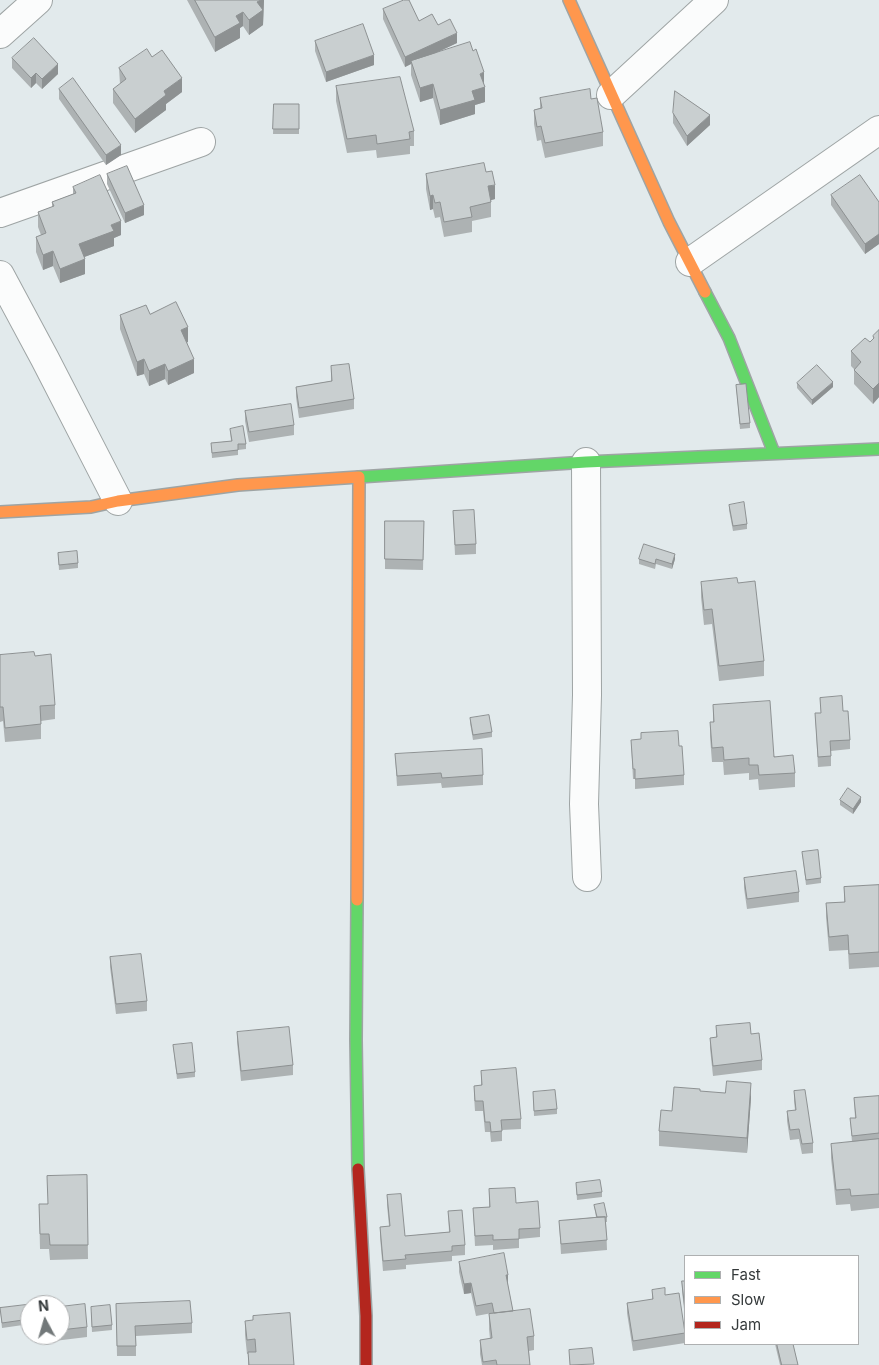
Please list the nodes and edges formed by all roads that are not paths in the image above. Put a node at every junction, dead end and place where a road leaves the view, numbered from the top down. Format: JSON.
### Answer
{"nodes":[{"id":1,"x":38,"y":0,"type":"edge"},
{"id":2,"x":569,"y":0,"type":"edge"},
{"id":3,"x":714,"y":0,"type":"edge"},
{"id":4,"x":0,"y":34,"type":"edge"},
{"id":5,"x":611,"y":95,"type":"junction"},
{"id":6,"x":879,"y":130,"type":"edge"},
{"id":7,"x":201,"y":142,"type":"dead end"},
{"id":8,"x":0,"y":213,"type":"edge"},
{"id":9,"x":690,"y":262,"type":"junction"},
{"id":10,"x":0,"y":275,"type":"edge"},
{"id":11,"x":879,"y":449,"type":"edge"},
{"id":12,"x":774,"y":453,"type":"junction"},
{"id":13,"x":586,"y":462,"type":"junction"},
{"id":14,"x":359,"y":477,"type":"junction"},
{"id":15,"x":118,"y":502,"type":"junction"},
{"id":16,"x":0,"y":512,"type":"edge"},
{"id":17,"x":586,"y":877,"type":"dead end"},
{"id":18,"x":366,"y":1365,"type":"edge"}],
"edges":[{"from":1,"to":4,"type":"street"},
{"from":2,"to":5,"type":"street"},
{"from":3,"to":5,"type":"street"},
{"from":5,"to":9,"type":"street"},
{"from":6,"to":9,"type":"street"},
{"from":7,"to":8,"type":"street"},
{"from":9,"to":12,"type":"street"},
{"from":10,"to":15,"type":"street"},
{"from":11,"to":12,"type":"street"},
{"from":12,"to":13,"type":"street"},
{"from":13,"to":14,"type":"street"},
{"from":13,"to":17,"type":"street"},
{"from":14,"to":15,"type":"street"},
{"from":14,"to":18,"type":"street"},
{"from":15,"to":16,"type":"street"}]}
